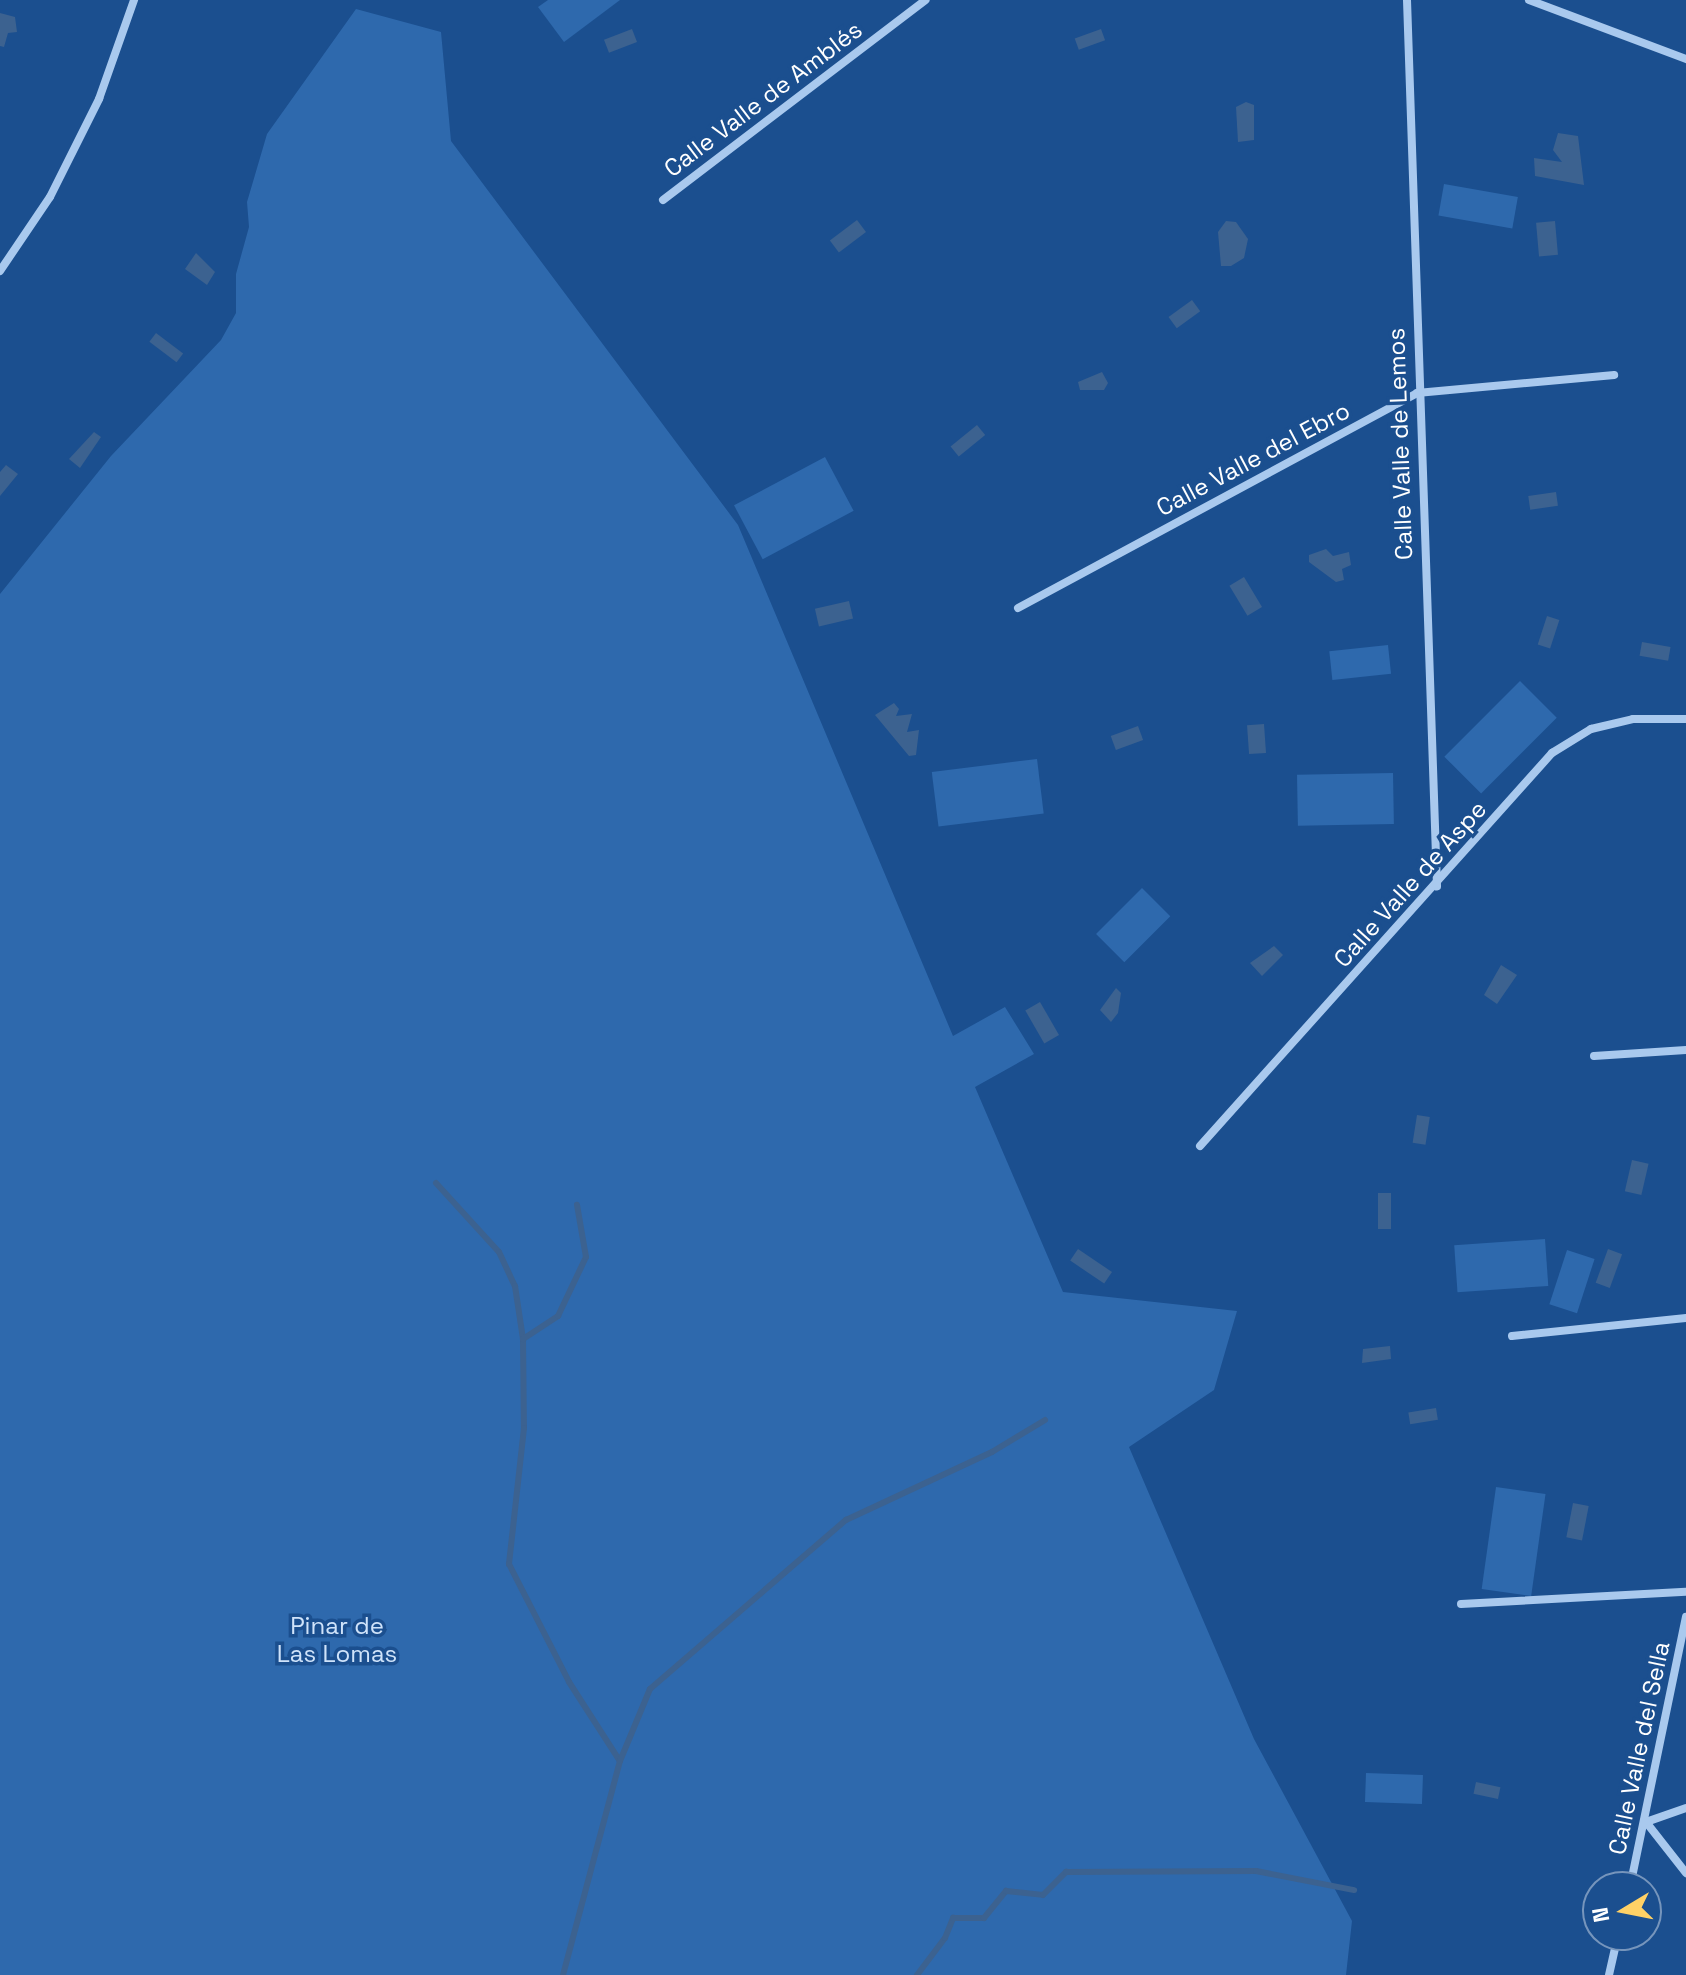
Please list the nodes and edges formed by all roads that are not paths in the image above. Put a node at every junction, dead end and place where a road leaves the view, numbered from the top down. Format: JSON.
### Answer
{"nodes":[{"id":1,"x":134,"y":0,"type":"edge"},
{"id":2,"x":926,"y":0,"type":"edge"},
{"id":3,"x":1407,"y":0,"type":"edge"},
{"id":4,"x":1529,"y":0,"type":"edge"},
{"id":5,"x":1686,"y":59,"type":"edge"},
{"id":6,"x":663,"y":200,"type":"dead end"},
{"id":7,"x":0,"y":271,"type":"edge"},
{"id":8,"x":1614,"y":375,"type":"dead end"},
{"id":9,"x":1417,"y":393,"type":"junction"},
{"id":10,"x":1018,"y":608,"type":"dead end"},
{"id":11,"x":1686,"y":719,"type":"edge"},
{"id":12,"x":1437,"y":886,"type":"junction"},
{"id":13,"x":1686,"y":1050,"type":"edge"},
{"id":14,"x":1594,"y":1056,"type":"dead end"},
{"id":15,"x":1200,"y":1146,"type":"dead end"},
{"id":16,"x":1686,"y":1318,"type":"edge"},
{"id":17,"x":1512,"y":1336,"type":"dead end"},
{"id":18,"x":1686,"y":1592,"type":"edge"},
{"id":19,"x":1461,"y":1604,"type":"dead end"},
{"id":20,"x":1686,"y":1617,"type":"edge"},
{"id":21,"x":1686,"y":1808,"type":"edge"},
{"id":22,"x":1646,"y":1822,"type":"junction"},
{"id":23,"x":1634,"y":1871,"type":"edge"},
{"id":24,"x":1686,"y":1873,"type":"edge"},
{"id":25,"x":1614,"y":1951,"type":"edge"},
{"id":26,"x":1609,"y":1975,"type":"edge"}],
"edges":[{"from":1,"to":7,"type":"street"},
{"from":2,"to":6,"type":"street","name":"Calle Valle de Amblés"},
{"from":3,"to":9,"type":"street","name":"Calle Valle de Lemos"},
{"from":4,"to":5,"type":"street"},
{"from":8,"to":9,"type":"street","name":"Calle Valle del Ebro"},
{"from":9,"to":10,"type":"street","name":"Calle Valle del Ebro"},
{"from":9,"to":12,"type":"street","name":"Calle Valle de Lemos"},
{"from":11,"to":12,"type":"street","name":"Calle Valle de Aspe"},
{"from":12,"to":15,"type":"street","name":"Calle Valle de Aspe"},
{"from":13,"to":14,"type":"street"},
{"from":16,"to":17,"type":"street"},
{"from":18,"to":19,"type":"street"},
{"from":20,"to":22,"type":"street","name":"Calle Valle del Sella"},
{"from":21,"to":22,"type":"street"},
{"from":22,"to":23,"type":"street","name":"Calle Valle del Sella"},
{"from":22,"to":24,"type":"street"},
{"from":25,"to":26,"type":"street"}]}
